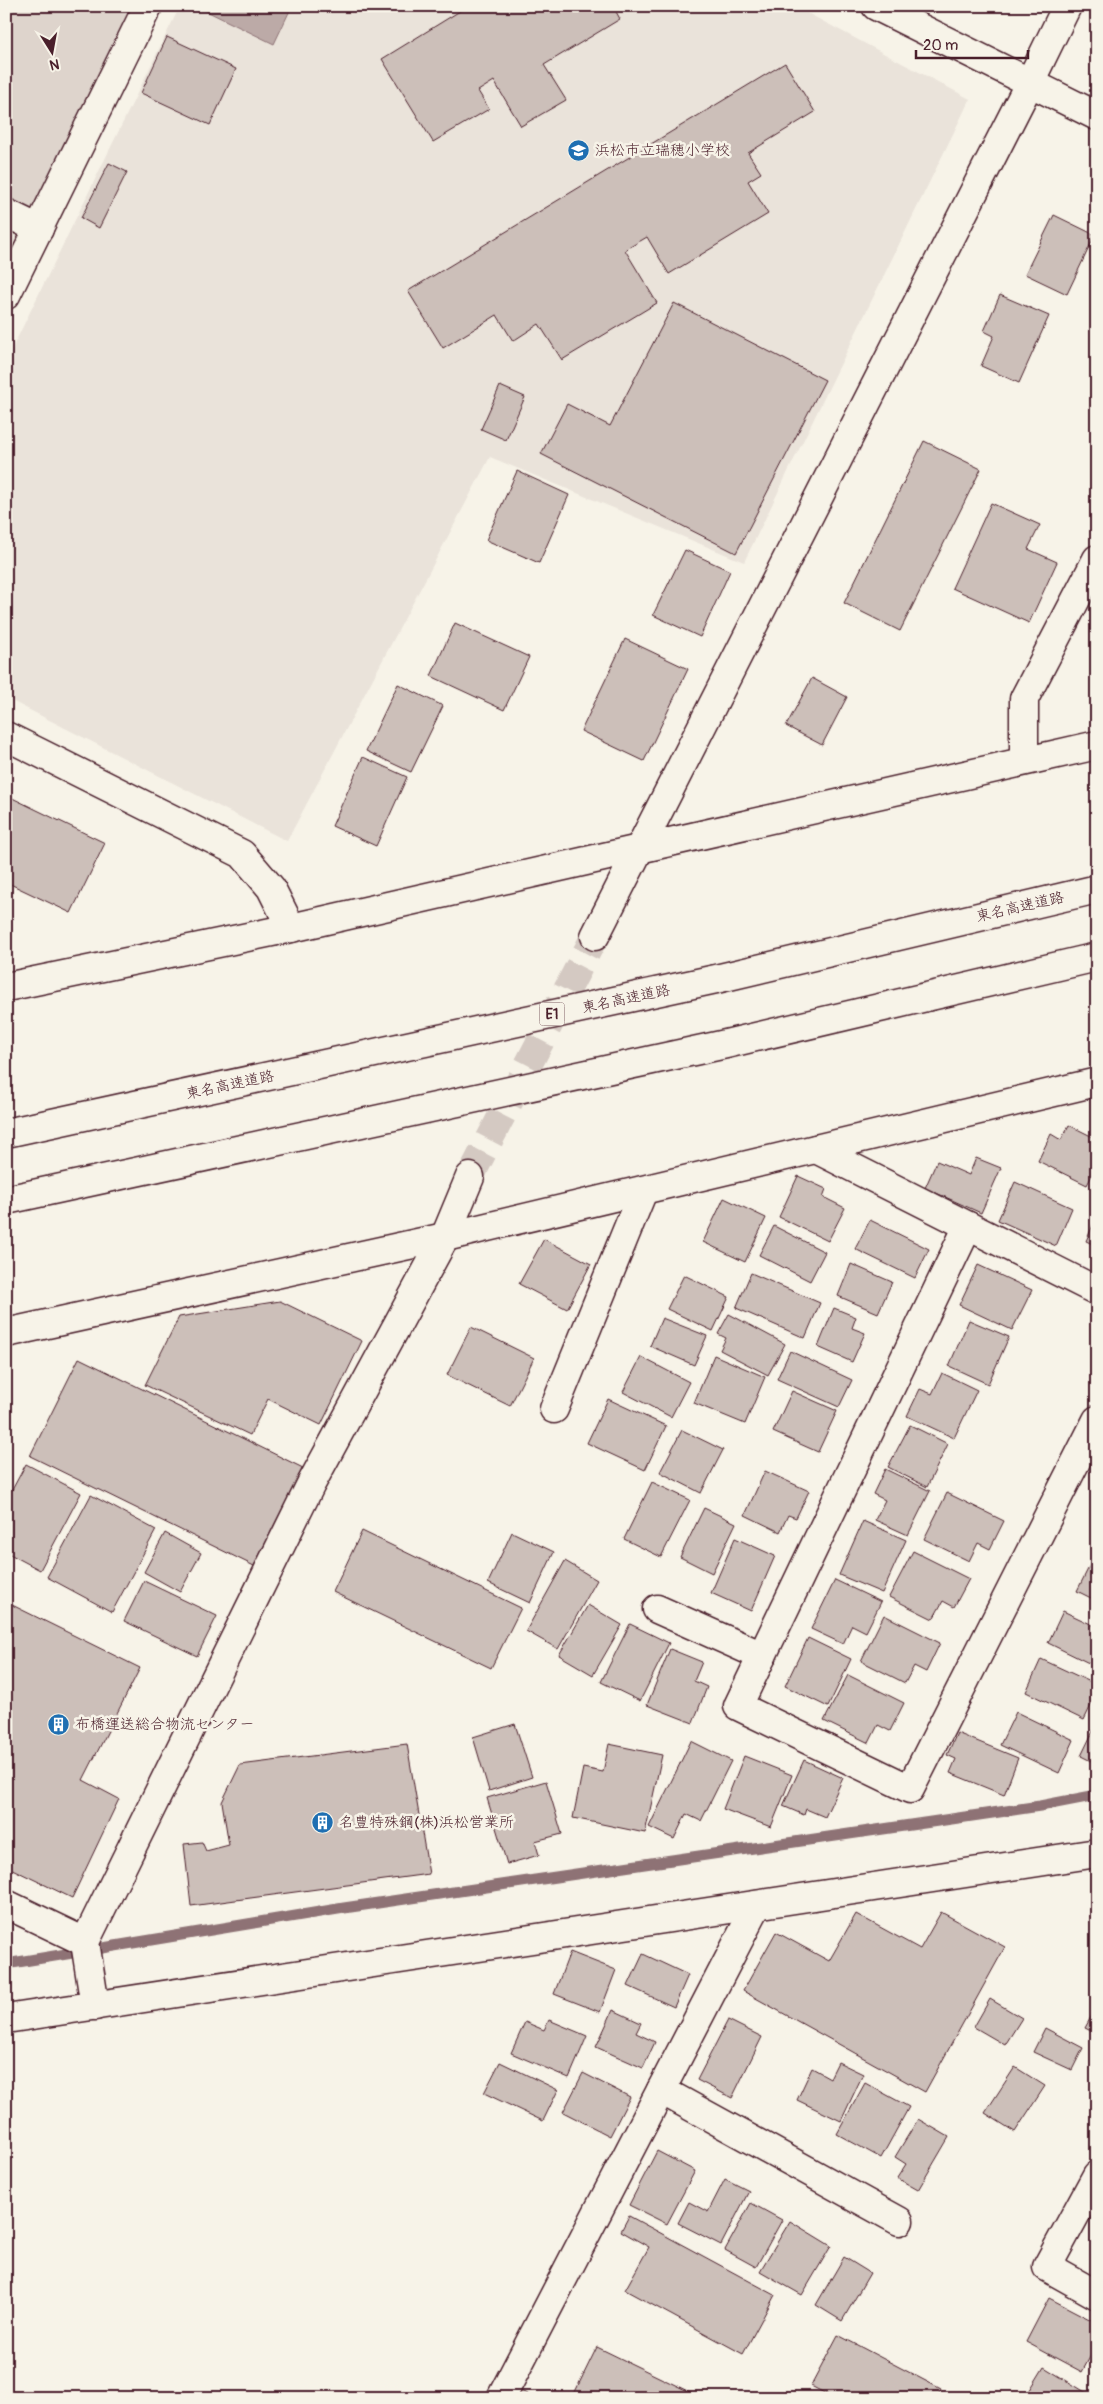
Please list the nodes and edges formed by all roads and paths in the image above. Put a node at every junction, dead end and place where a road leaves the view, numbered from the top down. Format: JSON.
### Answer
{"nodes":[{"id":1,"x":148,"y":6,"type":"edge"},
{"id":2,"x":876,"y":6,"type":"edge"},
{"id":3,"x":1067,"y":6,"type":"edge"},
{"id":4,"x":1030,"y":82,"type":"junction"},
{"id":5,"x":1097,"y":116,"type":"edge"},
{"id":6,"x":6,"y":213,"type":"edge"},
{"id":7,"x":39,"y":229,"type":"junction"},
{"id":8,"x":6,"y":295,"type":"edge"},
{"id":9,"x":1097,"y":560,"type":"edge"},
{"id":10,"x":6,"y":736,"type":"edge"},
{"id":11,"x":1097,"y":745,"type":"edge"},
{"id":12,"x":1024,"y":761,"type":"junction"},
{"id":13,"x":640,"y":848,"type":"junction"},
{"id":14,"x":1097,"y":889,"type":"edge"},
{"id":15,"x":291,"y":928,"type":"junction"},
{"id":16,"x":595,"y":936,"type":"tunnel mouth"},
{"id":17,"x":1097,"y":957,"type":"edge"},
{"id":18,"x":6,"y":988,"type":"edge"},
{"id":19,"x":1097,"y":1082,"type":"edge"},
{"id":20,"x":6,"y":1133,"type":"edge"},
{"id":21,"x":816,"y":1149,"type":"junction"},
{"id":22,"x":470,"y":1177,"type":"tunnel mouth"},
{"id":23,"x":643,"y":1191,"type":"junction"},
{"id":24,"x":6,"y":1200,"type":"edge"},
{"id":25,"x":968,"y":1226,"type":"junction"},
{"id":26,"x":446,"y":1237,"type":"junction"},
{"id":27,"x":1097,"y":1290,"type":"edge"},
{"id":28,"x":6,"y":1333,"type":"edge"},
{"id":29,"x":554,"y":1409,"type":"dead end"},
{"id":30,"x":1097,"y":1420,"type":"edge"},
{"id":31,"x":657,"y":1609,"type":"dead end"},
{"id":32,"x":762,"y":1656,"type":"junction"},
{"id":33,"x":1097,"y":1853,"type":"edge"},
{"id":34,"x":6,"y":1904,"type":"edge"},
{"id":35,"x":757,"y":1905,"type":"junction"},
{"id":36,"x":85,"y":1942,"type":"junction"},
{"id":37,"x":95,"y":2006,"type":"junction"},
{"id":38,"x":6,"y":2019,"type":"edge"},
{"id":39,"x":661,"y":2090,"type":"junction"},
{"id":40,"x":1097,"y":2174,"type":"edge"},
{"id":41,"x":899,"y":2221,"type":"dead end"},
{"id":42,"x":1097,"y":2295,"type":"edge"},
{"id":43,"x":501,"y":2398,"type":"edge"}],
"edges":[{"from":1,"to":7,"type":"main road"},
{"from":2,"to":4,"type":"main road"},
{"from":3,"to":4,"type":"main road"},
{"from":4,"to":5,"type":"main road"},
{"from":4,"to":13,"type":"main road"},
{"from":6,"to":7,"type":"main road"},
{"from":7,"to":8,"type":"main road"},
{"from":9,"to":12,"type":"main road"},
{"from":10,"to":15,"type":"main road"},
{"from":11,"to":12,"type":"main road"},
{"from":12,"to":13,"type":"main road"},
{"from":13,"to":15,"type":"main road"},
{"from":13,"to":16,"type":"main road"},
{"from":14,"to":20,"type":"main road","name":"東名高速道路","number":"E1"},
{"from":15,"to":18,"type":"main road"},
{"from":17,"to":24,"type":"main road"},
{"from":19,"to":21,"type":"main road"},
{"from":21,"to":23,"type":"main road"},
{"from":21,"to":25,"type":"main road"},
{"from":22,"to":26,"type":"main road"},
{"from":23,"to":26,"type":"main road"},
{"from":23,"to":29,"type":"main road"},
{"from":25,"to":27,"type":"main road"},
{"from":25,"to":32,"type":"main road"},
{"from":26,"to":28,"type":"main road"},
{"from":26,"to":36,"type":"main road"},
{"from":30,"to":32,"type":"main road"},
{"from":31,"to":32,"type":"main road"},
{"from":33,"to":35,"type":"main road"},
{"from":34,"to":36,"type":"main road"},
{"from":35,"to":37,"type":"main road"},
{"from":35,"to":39,"type":"main road"},
{"from":36,"to":37,"type":"main road"},
{"from":37,"to":38,"type":"main road"},
{"from":39,"to":41,"type":"main road"},
{"from":39,"to":43,"type":"main road"},
{"from":40,"to":42,"type":"main road"}]}
